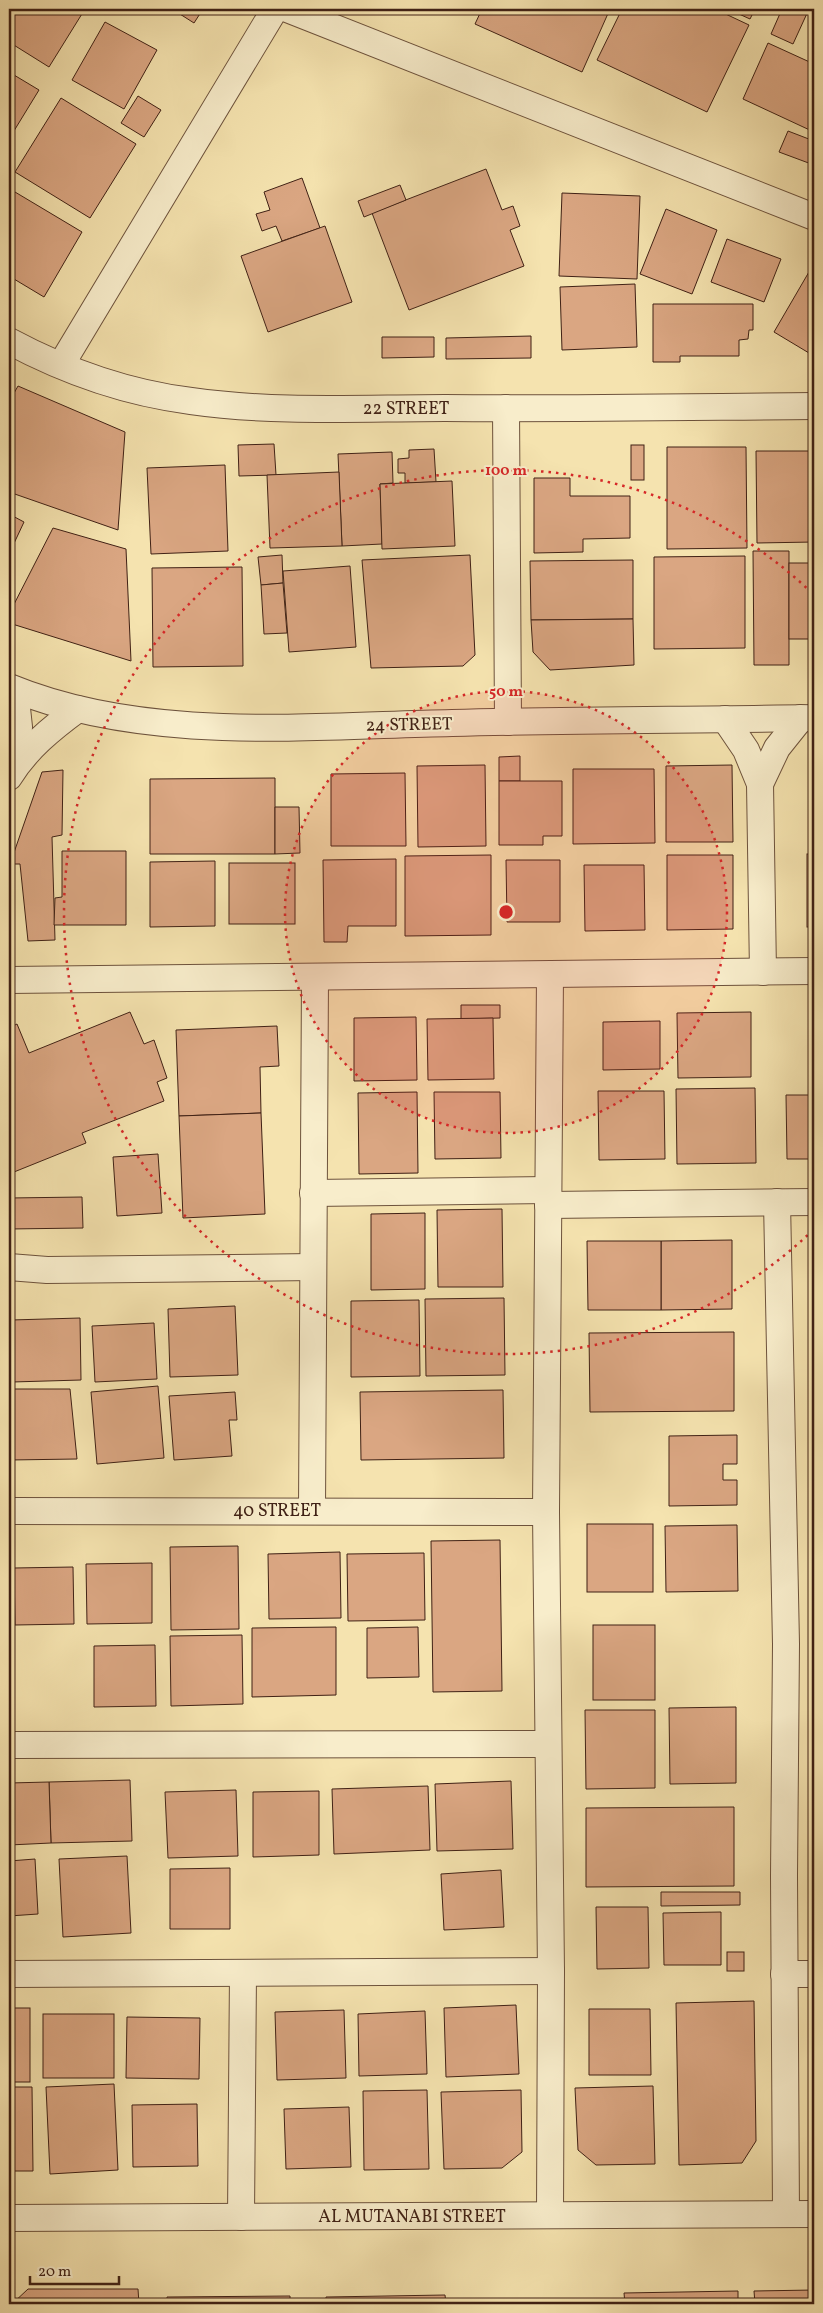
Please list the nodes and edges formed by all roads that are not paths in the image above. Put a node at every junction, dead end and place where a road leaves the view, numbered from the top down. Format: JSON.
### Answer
{"nodes":[{"id":1,"x":275,"y":9,"type":"edge"},
{"id":2,"x":287,"y":9,"type":"edge"},
{"id":3,"x":814,"y":217,"type":"edge"},
{"id":4,"x":9,"y":341,"type":"edge"},
{"id":5,"x":61,"y":365,"type":"junction"},
{"id":6,"x":814,"y":406,"type":"edge"},
{"id":7,"x":506,"y":408,"type":"junction"},
{"id":8,"x":12,"y":688,"type":"edge"},
{"id":9,"x":78,"y":709,"type":"junction"},
{"id":10,"x":808,"y":718,"type":"edge"},
{"id":11,"x":725,"y":719,"type":"junction"},
{"id":12,"x":508,"y":722,"type":"junction"},
{"id":13,"x":13,"y":770,"type":"edge"},
{"id":14,"x":760,"y":784,"type":"junction"},
{"id":15,"x":814,"y":971,"type":"edge"},
{"id":16,"x":763,"y":972,"type":"junction"},
{"id":17,"x":550,"y":975,"type":"junction"},
{"id":18,"x":315,"y":978,"type":"junction"},
{"id":19,"x":9,"y":980,"type":"edge"},
{"id":20,"x":313,"y":1193,"type":"junction"},
{"id":21,"x":548,"y":1197,"type":"junction"},
{"id":22,"x":777,"y":1202,"type":"junction"},
{"id":23,"x":814,"y":1202,"type":"edge"},
{"id":24,"x":9,"y":1267,"type":"edge"},
{"id":25,"x":313,"y":1268,"type":"junction"},
{"id":26,"x":312,"y":1510,"type":"junction"},
{"id":27,"x":9,"y":1511,"type":"edge"},
{"id":28,"x":546,"y":1512,"type":"junction"},
{"id":29,"x":547,"y":1744,"type":"junction"},
{"id":30,"x":9,"y":1745,"type":"edge"},
{"id":31,"x":550,"y":1971,"type":"junction"},
{"id":32,"x":243,"y":1973,"type":"junction"},
{"id":33,"x":9,"y":1974,"type":"edge"},
{"id":34,"x":784,"y":1974,"type":"junction"},
{"id":35,"x":814,"y":1974,"type":"edge"},
{"id":36,"x":786,"y":2214,"type":"junction"},
{"id":37,"x":814,"y":2214,"type":"edge"},
{"id":38,"x":550,"y":2215,"type":"junction"},
{"id":39,"x":240,"y":2217,"type":"junction"},
{"id":40,"x":9,"y":2218,"type":"edge"}],
"edges":[{"from":1,"to":5,"type":"street"},
{"from":2,"to":3,"type":"street"},
{"from":4,"to":5,"type":"street","name":"22 STREET"},
{"from":5,"to":7,"type":"street","name":"22 STREET"},
{"from":6,"to":7,"type":"street","name":"22 STREET"},
{"from":7,"to":12,"type":"street"},
{"from":8,"to":9,"type":"street","name":"24 STREET"},
{"from":8,"to":13,"type":"street"},
{"from":9,"to":12,"type":"street","name":"24 STREET"},
{"from":9,"to":13,"type":"street"},
{"from":10,"to":11,"type":"street","name":"24 STREET"},
{"from":10,"to":14,"type":"street"},
{"from":11,"to":12,"type":"street","name":"24 STREET"},
{"from":11,"to":14,"type":"street"},
{"from":14,"to":16,"type":"street"},
{"from":15,"to":16,"type":"street"},
{"from":16,"to":17,"type":"street"},
{"from":17,"to":18,"type":"street"},
{"from":17,"to":21,"type":"street"},
{"from":18,"to":19,"type":"street"},
{"from":18,"to":20,"type":"street"},
{"from":20,"to":21,"type":"street"},
{"from":20,"to":25,"type":"street"},
{"from":21,"to":22,"type":"street"},
{"from":21,"to":28,"type":"street"},
{"from":22,"to":23,"type":"street"},
{"from":22,"to":34,"type":"street"},
{"from":24,"to":25,"type":"street"},
{"from":25,"to":26,"type":"street"},
{"from":26,"to":27,"type":"street","name":"40 STREET"},
{"from":26,"to":28,"type":"street","name":"40 STREET"},
{"from":28,"to":29,"type":"street"},
{"from":29,"to":30,"type":"street"},
{"from":29,"to":31,"type":"street"},
{"from":31,"to":32,"type":"street"},
{"from":31,"to":38,"type":"street"},
{"from":32,"to":33,"type":"street"},
{"from":32,"to":39,"type":"street"},
{"from":34,"to":35,"type":"street"},
{"from":34,"to":36,"type":"street"},
{"from":36,"to":37,"type":"street","name":"AL MUTANABI STREET"},
{"from":36,"to":38,"type":"street","name":"AL MUTANABI STREET"},
{"from":38,"to":39,"type":"street","name":"AL MUTANABI STREET"},
{"from":39,"to":40,"type":"street","name":"AL MUTANABI STREET"}]}
